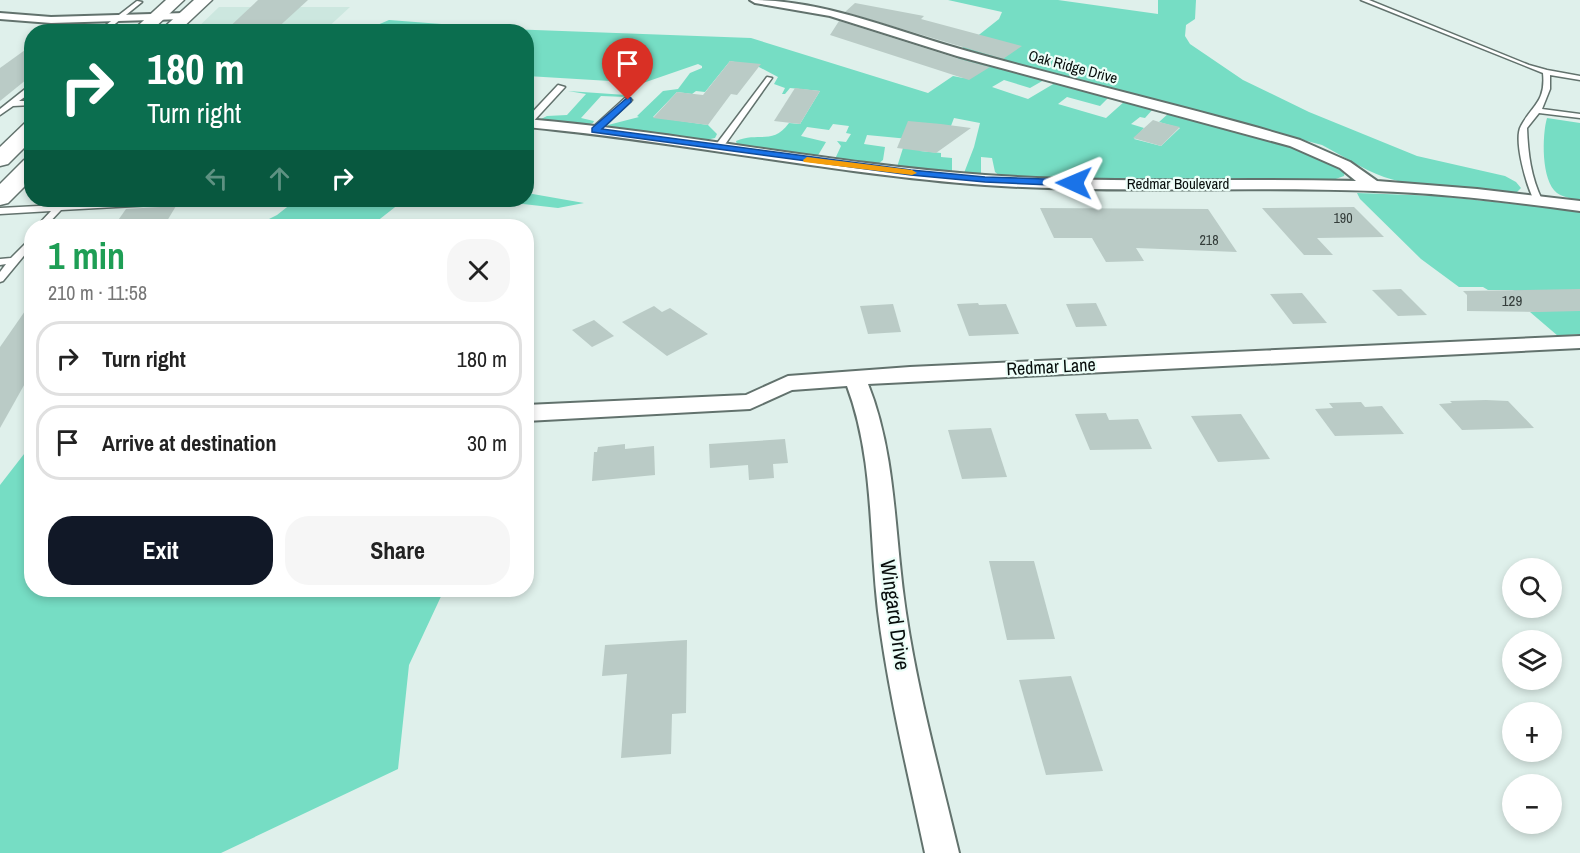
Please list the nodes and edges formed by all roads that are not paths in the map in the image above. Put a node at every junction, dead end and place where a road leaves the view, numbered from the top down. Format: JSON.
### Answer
{"nodes":[{"id":1,"x":176,"y":0,"type":"edge"},
{"id":2,"x":204,"y":0,"type":"edge"},
{"id":3,"x":755,"y":0,"type":"edge"},
{"id":4,"x":1364,"y":0,"type":"edge"},
{"id":5,"x":140,"y":2,"type":"dead end"},
{"id":6,"x":0,"y":16,"type":"edge"},
{"id":7,"x":185,"y":16,"type":"junction"},
{"id":8,"x":156,"y":17,"type":"junction"},
{"id":9,"x":117,"y":18,"type":"junction"},
{"id":10,"x":20,"y":19,"type":"junction"},
{"id":11,"x":110,"y":24,"type":"edge"},
{"id":12,"x":148,"y":24,"type":"edge"},
{"id":13,"x":176,"y":24,"type":"edge"},
{"id":14,"x":0,"y":30,"type":"edge"},
{"id":15,"x":1546,"y":72,"type":"junction"},
{"id":16,"x":769,"y":78,"type":"dead end"},
{"id":17,"x":1580,"y":78,"type":"edge"},
{"id":18,"x":561,"y":87,"type":"dead end"},
{"id":19,"x":24,"y":94,"type":"edge"},
{"id":20,"x":628,"y":100,"type":"dead end"},
{"id":21,"x":24,"y":103,"type":"edge"},
{"id":22,"x":12,"y":104,"type":"junction"},
{"id":23,"x":1536,"y":110,"type":"junction"},
{"id":24,"x":0,"y":113,"type":"edge"},
{"id":25,"x":534,"y":116,"type":"edge"},
{"id":26,"x":1580,"y":116,"type":"edge"},
{"id":27,"x":534,"y":124,"type":"edge"},
{"id":28,"x":595,"y":130,"type":"junction"},
{"id":29,"x":24,"y":133,"type":"edge"},
{"id":30,"x":8,"y":144,"type":"edge"},
{"id":31,"x":718,"y":148,"type":"junction"},
{"id":32,"x":0,"y":159,"type":"edge"},
{"id":33,"x":24,"y":173,"type":"edge"},
{"id":34,"x":1373,"y":186,"type":"junction"},
{"id":35,"x":0,"y":198,"type":"edge"},
{"id":36,"x":1538,"y":200,"type":"junction"},
{"id":37,"x":1580,"y":206,"type":"edge"},
{"id":38,"x":37,"y":207,"type":"edge"},
{"id":39,"x":62,"y":207,"type":"edge"},
{"id":40,"x":0,"y":211,"type":"edge"},
{"id":41,"x":49,"y":219,"type":"edge"},
{"id":42,"x":24,"y":249,"type":"edge"},
{"id":43,"x":14,"y":260,"type":"junction"},
{"id":44,"x":0,"y":262,"type":"edge"},
{"id":45,"x":0,"y":279,"type":"edge"},
{"id":46,"x":1580,"y":342,"type":"edge"},
{"id":47,"x":855,"y":378,"type":"junction"},
{"id":48,"x":534,"y":413,"type":"edge"},
{"id":49,"x":942,"y":853,"type":"edge"}],
"edges":[{"from":1,"to":8,"type":"highway"},
{"from":2,"to":7,"type":"highway"},
{"from":3,"to":34,"type":"street","name":"Oak Ridge Drive"},
{"from":4,"to":15,"type":"lane"},
{"from":5,"to":9,"type":"lane"},
{"from":6,"to":10,"type":"street"},
{"from":7,"to":8,"type":"street"},
{"from":7,"to":13,"type":"highway"},
{"from":8,"to":9,"type":"street"},
{"from":8,"to":12,"type":"highway"},
{"from":9,"to":10,"type":"street"},
{"from":9,"to":11,"type":"lane"},
{"from":10,"to":14,"type":"street"},
{"from":15,"to":17,"type":"lane"},
{"from":15,"to":23,"type":"lane"},
{"from":16,"to":31,"type":"lane"},
{"from":18,"to":25,"type":"lane"},
{"from":19,"to":22,"type":"lane"},
{"from":20,"to":28,"type":"lane"},
{"from":21,"to":22,"type":"lane"},
{"from":22,"to":24,"type":"lane"},
{"from":23,"to":26,"type":"lane"},
{"from":23,"to":36,"type":"lane"},
{"from":27,"to":28,"type":"street","name":"Redmar Boulevard"},
{"from":28,"to":31,"type":"street","name":"Redmar Boulevard"},
{"from":29,"to":30,"type":"highway"},
{"from":30,"to":32,"type":"highway"},
{"from":31,"to":34,"type":"street","name":"Redmar Boulevard"},
{"from":33,"to":35,"type":"highway"},
{"from":34,"to":36,"type":"street","name":"Redmar Boulevard"},
{"from":36,"to":37,"type":"street","name":"Redmar Boulevard"},
{"from":38,"to":40,"type":"lane"},
{"from":39,"to":41,"type":"lane"},
{"from":42,"to":43,"type":"lane"},
{"from":43,"to":44,"type":"lane"},
{"from":43,"to":45,"type":"lane"},
{"from":46,"to":47,"type":"street","name":"Redmar Lane"},
{"from":47,"to":48,"type":"street","name":"Redmar Lane"},
{"from":47,"to":49,"type":"street","name":"Wingard Drive"}]}
